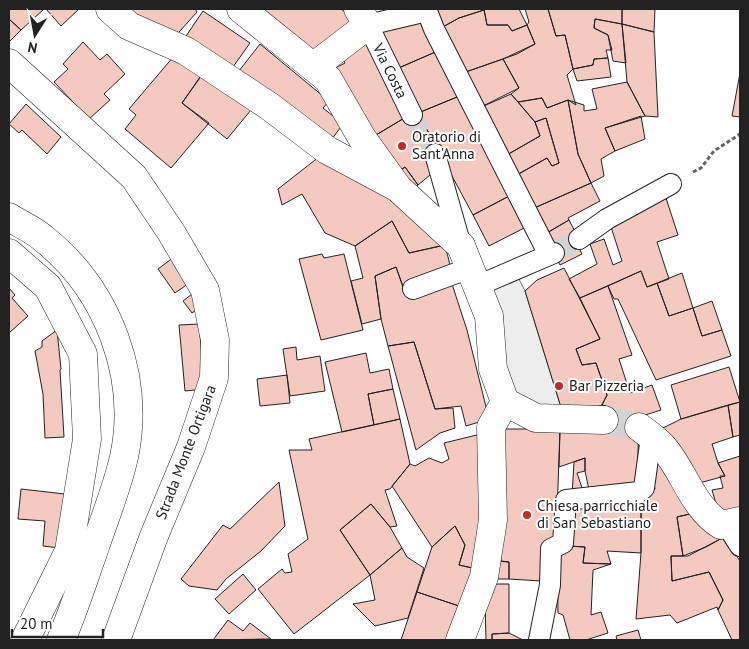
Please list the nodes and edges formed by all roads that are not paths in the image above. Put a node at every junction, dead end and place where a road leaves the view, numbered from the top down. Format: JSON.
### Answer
{"nodes":[{"id":1,"x":110,"y":9,"type":"edge"},
{"id":2,"x":241,"y":9,"type":"edge"},
{"id":3,"x":363,"y":17,"type":"edge"},
{"id":4,"x":9,"y":63,"type":"edge"},
{"id":5,"x":313,"y":67,"type":"junction"},
{"id":6,"x":412,"y":115,"type":"tunnel mouth"},
{"id":7,"x":435,"y":154,"type":"tunnel mouth"},
{"id":8,"x":671,"y":184,"type":"road end"},
{"id":9,"x":398,"y":188,"type":"junction"},
{"id":10,"x":9,"y":217,"type":"edge"},
{"id":11,"x":579,"y":239,"type":"tunnel mouth"},
{"id":12,"x":9,"y":253,"type":"edge"},
{"id":13,"x":469,"y":267,"type":"junction"},
{"id":14,"x":412,"y":289,"type":"dead end"},
{"id":15,"x":505,"y":402,"type":"junction"},
{"id":16,"x":604,"y":420,"type":"tunnel mouth"},
{"id":17,"x":645,"y":432,"type":"joint"},
{"id":18,"x":736,"y":530,"type":"edge"},
{"id":19,"x":129,"y":604,"type":"junction"},
{"id":20,"x":25,"y":640,"type":"edge"},
{"id":21,"x":61,"y":640,"type":"edge"},
{"id":22,"x":104,"y":640,"type":"edge"},
{"id":23,"x":116,"y":640,"type":"edge"},
{"id":24,"x":460,"y":640,"type":"edge"},
{"id":25,"x":539,"y":640,"type":"edge"}],
"edges":[{"from":1,"to":9,"type":"main road"},
{"from":2,"to":5,"type":"main road"},
{"from":3,"to":5,"type":"main road"},
{"from":3,"to":6,"type":"street","name":"Via Costa"},
{"from":3,"to":13,"type":"street"},
{"from":4,"to":19,"type":"main road","name":"Strada Monte Ortigara"},
{"from":5,"to":9,"type":"main road"},
{"from":7,"to":13,"type":"street"},
{"from":8,"to":11,"type":"street"},
{"from":9,"to":13,"type":"main road"},
{"from":10,"to":21,"type":"main road"},
{"from":12,"to":20,"type":"main road"},
{"from":13,"to":14,"type":"street"},
{"from":13,"to":15,"type":"main road"},
{"from":15,"to":16,"type":"main road"},
{"from":15,"to":24,"type":"main road"},
{"from":17,"to":18,"type":"main road"},
{"from":17,"to":25,"type":"street"},
{"from":19,"to":22,"type":"main road"},
{"from":19,"to":23,"type":"main road","name":"Strada Monte Ortigara"}]}
